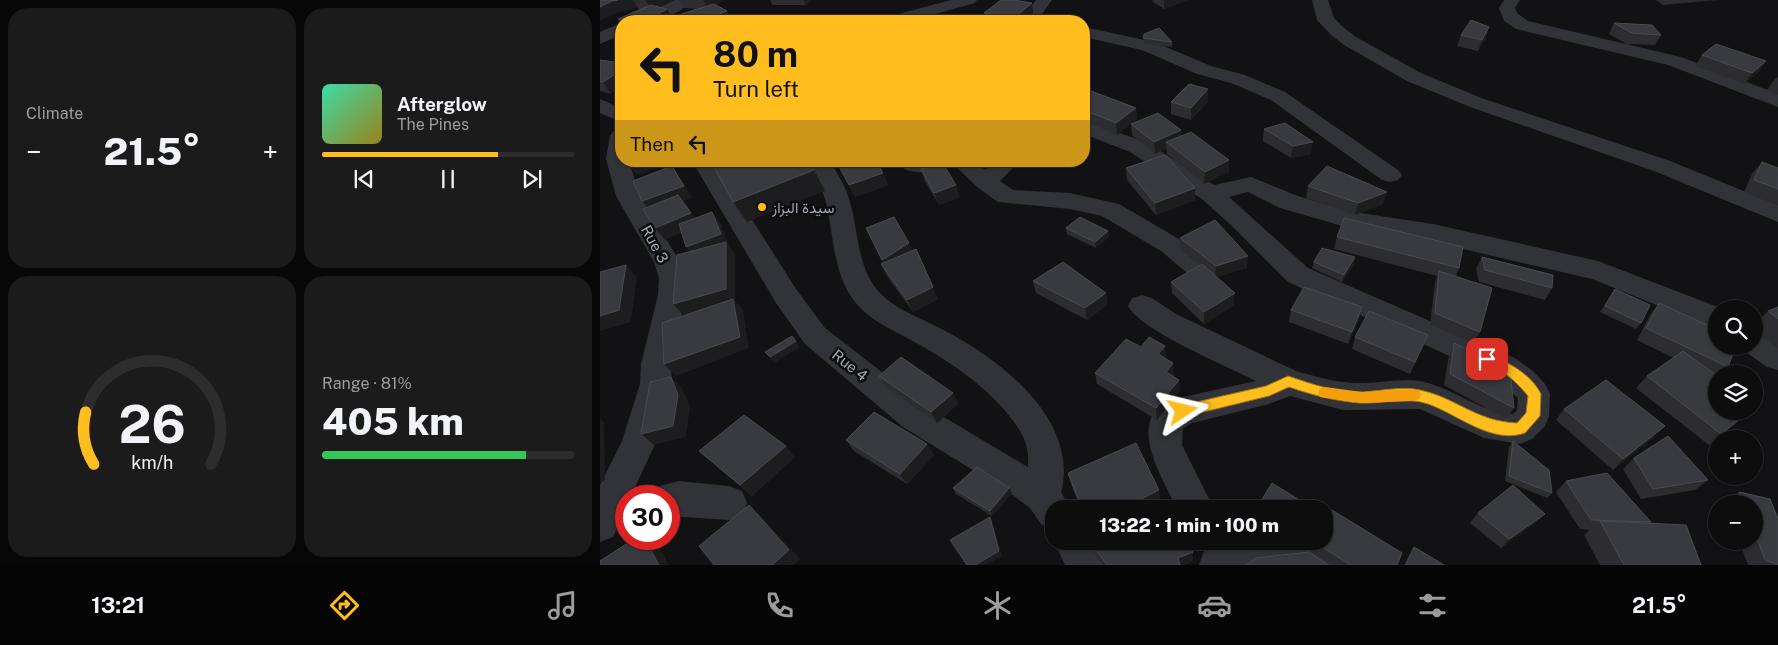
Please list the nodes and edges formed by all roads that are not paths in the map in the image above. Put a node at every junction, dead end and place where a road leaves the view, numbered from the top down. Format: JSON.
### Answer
{"nodes":[{"id":1,"x":683,"y":0,"type":"edge"},
{"id":2,"x":969,"y":0,"type":"edge"},
{"id":3,"x":1044,"y":0,"type":"edge"},
{"id":4,"x":1320,"y":0,"type":"edge"},
{"id":5,"x":1512,"y":0,"type":"edge"},
{"id":6,"x":652,"y":15,"type":"edge"},
{"id":7,"x":915,"y":15,"type":"edge"},
{"id":8,"x":1033,"y":15,"type":"edge"},
{"id":9,"x":615,"y":31,"type":"edge"},
{"id":10,"x":1090,"y":33,"type":"edge"},
{"id":11,"x":600,"y":39,"type":"edge"},
{"id":12,"x":1778,"y":101,"type":"edge"},
{"id":13,"x":600,"y":105,"type":"edge"},
{"id":14,"x":615,"y":113,"type":"edge"},
{"id":15,"x":1090,"y":129,"type":"edge"},
{"id":16,"x":620,"y":167,"type":"edge"},
{"id":17,"x":707,"y":167,"type":"edge"},
{"id":18,"x":822,"y":167,"type":"edge"},
{"id":19,"x":967,"y":167,"type":"edge"},
{"id":20,"x":1002,"y":167,"type":"edge"},
{"id":21,"x":1390,"y":175,"type":"dead end"},
{"id":22,"x":985,"y":182,"type":"junction"},
{"id":23,"x":1210,"y":194,"type":"junction"},
{"id":24,"x":1778,"y":214,"type":"edge"},
{"id":25,"x":1202,"y":270,"type":"edge"},
{"id":26,"x":1142,"y":306,"type":"dead end"},
{"id":27,"x":1708,"y":314,"type":"edge"},
{"id":28,"x":1763,"y":348,"type":"edge"},
{"id":29,"x":1778,"y":358,"type":"edge"},
{"id":30,"x":1288,"y":382,"type":"junction"},
{"id":31,"x":680,"y":498,"type":"edge"},
{"id":32,"x":1048,"y":500,"type":"edge"},
{"id":33,"x":1192,"y":500,"type":"edge"},
{"id":34,"x":1045,"y":501,"type":"edge"},
{"id":35,"x":729,"y":503,"type":"dead end"},
{"id":36,"x":612,"y":513,"type":"edge"},
{"id":37,"x":1078,"y":550,"type":"edge"},
{"id":38,"x":1218,"y":556,"type":"edge"},
{"id":39,"x":1085,"y":565,"type":"edge"},
{"id":40,"x":1317,"y":565,"type":"edge"}],
"edges":[{"from":1,"to":6,"type":"street"},
{"from":2,"to":7,"type":"street"},
{"from":3,"to":8,"type":"street"},
{"from":4,"to":24,"type":"street"},
{"from":5,"to":12,"type":"street"},
{"from":9,"to":11,"type":"street"},
{"from":10,"to":21,"type":"street"},
{"from":13,"to":14,"type":"street"},
{"from":15,"to":23,"type":"street"},
{"from":16,"to":36,"type":"street","name":"Rue 3"},
{"from":17,"to":34,"type":"street","name":"Rue 4"},
{"from":18,"to":32,"type":"street"},
{"from":19,"to":22,"type":"street"},
{"from":20,"to":22,"type":"street"},
{"from":22,"to":25,"type":"street"},
{"from":23,"to":27,"type":"street"},
{"from":23,"to":30,"type":"street"},
{"from":26,"to":30,"type":"street"},
{"from":28,"to":29,"type":"street"},
{"from":30,"to":33,"type":"street"},
{"from":31,"to":35,"type":"street"},
{"from":37,"to":39,"type":"street"},
{"from":38,"to":40,"type":"street"}]}
